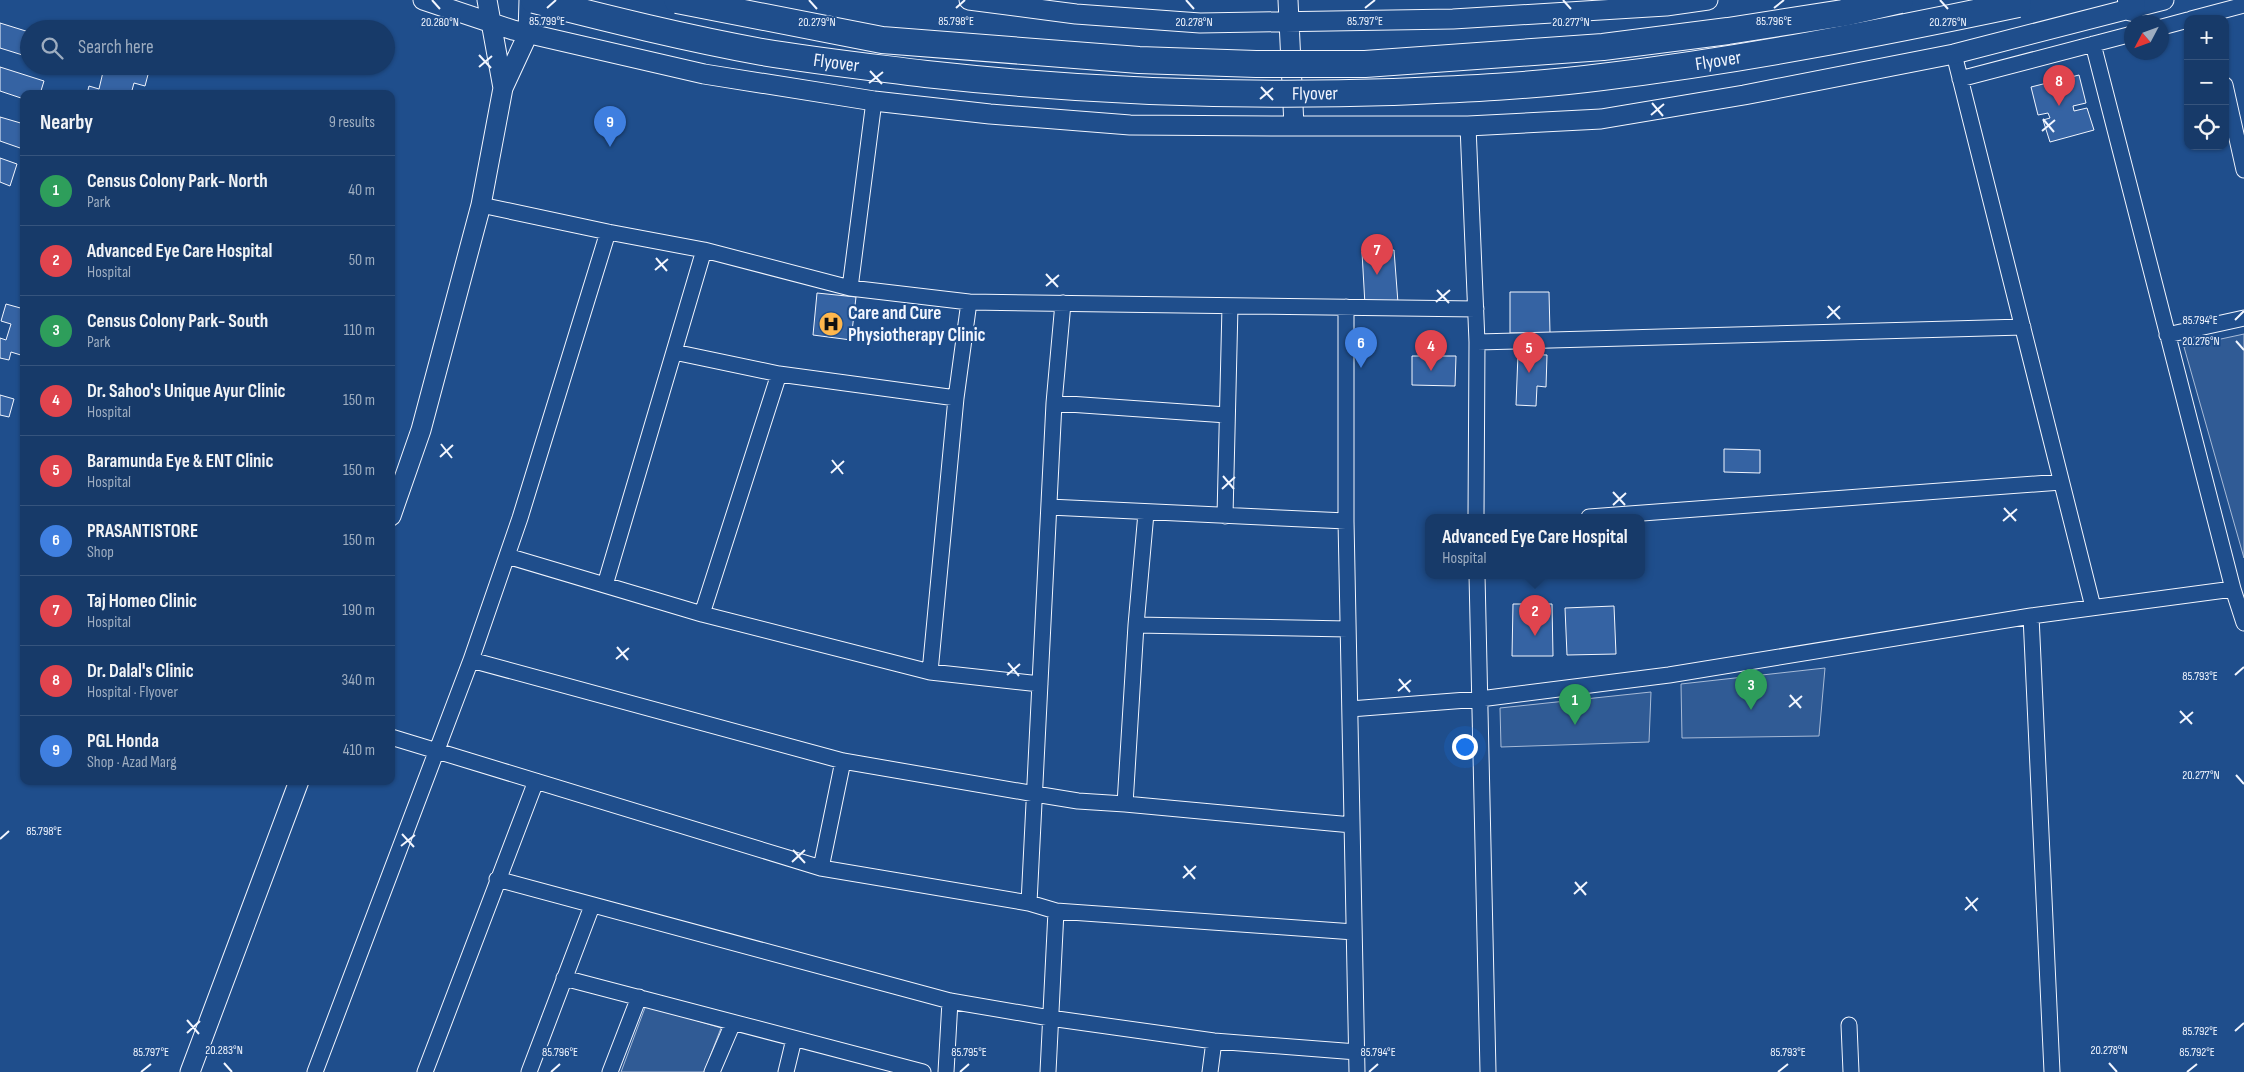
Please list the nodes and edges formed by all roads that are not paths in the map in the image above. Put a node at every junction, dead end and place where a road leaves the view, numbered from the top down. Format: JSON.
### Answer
{"nodes":[{"id":1,"x":424,"y":0,"type":"edge"},
{"id":2,"x":487,"y":0,"type":"edge"},
{"id":3,"x":529,"y":0,"type":"edge"},
{"id":4,"x":534,"y":0,"type":"edge"},
{"id":5,"x":676,"y":0,"type":"edge"},
{"id":6,"x":970,"y":0,"type":"edge"},
{"id":7,"x":1288,"y":0,"type":"edge"},
{"id":8,"x":1708,"y":0,"type":"edge"},
{"id":9,"x":1900,"y":0,"type":"edge"},
{"id":10,"x":2164,"y":0,"type":"edge"},
{"id":11,"x":2026,"y":2,"type":"edge"},
{"id":12,"x":2132,"y":4,"type":"edge"},
{"id":13,"x":2244,"y":5,"type":"edge"},
{"id":14,"x":2213,"y":15,"type":"edge"},
{"id":15,"x":2184,"y":21,"type":"edge"},
{"id":16,"x":490,"y":22,"type":"junction"},
{"id":17,"x":1288,"y":22,"type":"junction"},
{"id":18,"x":2169,"y":24,"type":"edge"},
{"id":19,"x":528,"y":34,"type":"junction"},
{"id":20,"x":2124,"y":36,"type":"edge"},
{"id":21,"x":2093,"y":44,"type":"junction"},
{"id":22,"x":1954,"y":54,"type":"junction"},
{"id":23,"x":1960,"y":79,"type":"junction"},
{"id":24,"x":503,"y":88,"type":"junction"},
{"id":25,"x":874,"y":101,"type":"junction"},
{"id":26,"x":2229,"y":103,"type":"edge"},
{"id":27,"x":1294,"y":126,"type":"junction"},
{"id":28,"x":1468,"y":126,"type":"junction"},
{"id":29,"x":2244,"y":170,"type":"edge"},
{"id":30,"x":481,"y":205,"type":"junction"},
{"id":31,"x":608,"y":232,"type":"junction"},
{"id":32,"x":704,"y":250,"type":"junction"},
{"id":33,"x":850,"y":288,"type":"junction"},
{"id":34,"x":969,"y":302,"type":"junction"},
{"id":35,"x":1063,"y":303,"type":"junction"},
{"id":36,"x":1230,"y":306,"type":"junction"},
{"id":37,"x":1346,"y":307,"type":"junction"},
{"id":38,"x":1476,"y":309,"type":"junction"},
{"id":39,"x":2244,"y":318,"type":"edge"},
{"id":40,"x":2022,"y":328,"type":"junction"},
{"id":41,"x":2167,"y":335,"type":"junction"},
{"id":42,"x":1478,"y":342,"type":"junction"},
{"id":43,"x":674,"y":352,"type":"junction"},
{"id":44,"x":779,"y":374,"type":"junction"},
{"id":45,"x":956,"y":398,"type":"junction"},
{"id":46,"x":1054,"y":404,"type":"junction"},
{"id":47,"x":1227,"y":415,"type":"junction"},
{"id":48,"x":2061,"y":482,"type":"junction"},
{"id":49,"x":395,"y":505,"type":"edge"},
{"id":50,"x":1049,"y":507,"type":"junction"},
{"id":51,"x":1146,"y":513,"type":"junction"},
{"id":52,"x":1476,"y":514,"type":"edge"},
{"id":53,"x":1629,"y":514,"type":"edge"},
{"id":54,"x":1225,"y":516,"type":"junction"},
{"id":55,"x":1346,"y":521,"type":"junction"},
{"id":56,"x":507,"y":556,"type":"junction"},
{"id":57,"x":1477,"y":579,"type":"edge"},
{"id":58,"x":605,"y":585,"type":"junction"},
{"id":59,"x":2233,"y":589,"type":"junction"},
{"id":60,"x":2093,"y":606,"type":"junction"},
{"id":61,"x":702,"y":614,"type":"junction"},
{"id":62,"x":2031,"y":616,"type":"junction"},
{"id":63,"x":2244,"y":623,"type":"edge"},
{"id":64,"x":1136,"y":625,"type":"junction"},
{"id":65,"x":1348,"y":629,"type":"junction"},
{"id":66,"x":471,"y":660,"type":"junction"},
{"id":67,"x":930,"y":672,"type":"junction"},
{"id":68,"x":1040,"y":684,"type":"junction"},
{"id":69,"x":1480,"y":699,"type":"junction"},
{"id":70,"x":1350,"y":709,"type":"junction"},
{"id":71,"x":395,"y":738,"type":"edge"},
{"id":72,"x":435,"y":750,"type":"junction"},
{"id":73,"x":843,"y":761,"type":"junction"},
{"id":74,"x":536,"y":781,"type":"junction"},
{"id":75,"x":298,"y":785,"type":"edge"},
{"id":76,"x":1035,"y":794,"type":"junction"},
{"id":77,"x":1126,"y":804,"type":"junction"},
{"id":78,"x":1352,"y":825,"type":"junction"},
{"id":79,"x":821,"y":868,"type":"junction"},
{"id":80,"x":497,"y":879,"type":"junction"},
{"id":81,"x":1030,"y":903,"type":"junction"},
{"id":82,"x":592,"y":906,"type":"junction"},
{"id":83,"x":1056,"y":910,"type":"junction"},
{"id":84,"x":1354,"y":932,"type":"junction"},
{"id":85,"x":564,"y":978,"type":"junction"},
{"id":86,"x":639,"y":997,"type":"junction"},
{"id":87,"x":950,"y":1001,"type":"junction"},
{"id":88,"x":1050,"y":1018,"type":"junction"},
{"id":89,"x":733,"y":1023,"type":"junction"},
{"id":90,"x":1849,"y":1024,"type":"dead end"},
{"id":91,"x":794,"y":1039,"type":"junction"},
{"id":92,"x":1214,"y":1042,"type":"junction"},
{"id":93,"x":1356,"y":1052,"type":"junction"},
{"id":94,"x":868,"y":1065,"type":"edge"},
{"id":95,"x":190,"y":1072,"type":"edge"},
{"id":96,"x":315,"y":1072,"type":"edge"},
{"id":97,"x":425,"y":1072,"type":"edge"},
{"id":98,"x":529,"y":1072,"type":"edge"},
{"id":99,"x":610,"y":1072,"type":"edge"},
{"id":100,"x":712,"y":1072,"type":"edge"},
{"id":101,"x":786,"y":1072,"type":"edge"},
{"id":102,"x":923,"y":1072,"type":"edge"},
{"id":103,"x":946,"y":1072,"type":"edge"},
{"id":104,"x":1048,"y":1072,"type":"edge"},
{"id":105,"x":1210,"y":1072,"type":"edge"},
{"id":106,"x":1357,"y":1072,"type":"edge"},
{"id":107,"x":1488,"y":1072,"type":"edge"},
{"id":108,"x":1851,"y":1072,"type":"edge"},
{"id":109,"x":2052,"y":1072,"type":"edge"}],
"edges":[{"from":1,"to":16,"type":"street"},
{"from":2,"to":16,"type":"street"},
{"from":3,"to":19,"type":"street"},
{"from":4,"to":11,"type":"highway","name":"Flyover","bridge":true},
{"from":5,"to":9,"type":"highway","name":"Flyover","bridge":true},
{"from":6,"to":17,"type":"street"},
{"from":7,"to":17,"type":"street"},
{"from":8,"to":17,"type":"street"},
{"from":10,"to":12,"type":"street"},
{"from":12,"to":22,"type":"street"},
{"from":13,"to":14,"type":"street"},
{"from":15,"to":18,"type":"street"},
{"from":16,"to":19,"type":"street"},
{"from":16,"to":24,"type":"street"},
{"from":17,"to":27,"type":"street"},
{"from":19,"to":24,"type":"street"},
{"from":19,"to":25,"type":"street"},
{"from":20,"to":21,"type":"street"},
{"from":21,"to":23,"type":"street"},
{"from":21,"to":41,"type":"street"},
{"from":22,"to":23,"type":"street"},
{"from":22,"to":28,"type":"street"},
{"from":23,"to":40,"type":"street"},
{"from":24,"to":30,"type":"street"},
{"from":25,"to":27,"type":"street"},
{"from":25,"to":33,"type":"street"},
{"from":26,"to":29,"type":"street"},
{"from":27,"to":28,"type":"street"},
{"from":28,"to":38,"type":"street"},
{"from":30,"to":31,"type":"street"},
{"from":30,"to":49,"type":"street"},
{"from":31,"to":32,"type":"street"},
{"from":31,"to":56,"type":"street"},
{"from":32,"to":33,"type":"street"},
{"from":32,"to":43,"type":"street"},
{"from":33,"to":34,"type":"street"},
{"from":34,"to":35,"type":"street"},
{"from":34,"to":45,"type":"street"},
{"from":35,"to":36,"type":"street"},
{"from":35,"to":46,"type":"street"},
{"from":36,"to":37,"type":"street"},
{"from":36,"to":47,"type":"street"},
{"from":37,"to":38,"type":"street"},
{"from":37,"to":55,"type":"street"},
{"from":38,"to":42,"type":"street"},
{"from":39,"to":41,"type":"street"},
{"from":40,"to":42,"type":"street"},
{"from":40,"to":48,"type":"street"},
{"from":41,"to":59,"type":"street"},
{"from":42,"to":52,"type":"street"},
{"from":43,"to":44,"type":"street"},
{"from":43,"to":58,"type":"street"},
{"from":44,"to":45,"type":"street"},
{"from":44,"to":61,"type":"street"},
{"from":45,"to":67,"type":"street"},
{"from":46,"to":47,"type":"street"},
{"from":46,"to":50,"type":"street"},
{"from":47,"to":54,"type":"street"},
{"from":48,"to":53,"type":"street"},
{"from":48,"to":60,"type":"street"},
{"from":50,"to":51,"type":"street"},
{"from":50,"to":68,"type":"street"},
{"from":51,"to":54,"type":"street"},
{"from":51,"to":64,"type":"street"},
{"from":54,"to":55,"type":"street"},
{"from":55,"to":65,"type":"street"},
{"from":56,"to":58,"type":"street"},
{"from":56,"to":66,"type":"street"},
{"from":57,"to":69,"type":"street"},
{"from":58,"to":61,"type":"street"},
{"from":59,"to":60,"type":"street"},
{"from":59,"to":63,"type":"street"},
{"from":60,"to":62,"type":"street"},
{"from":61,"to":67,"type":"street"},
{"from":62,"to":69,"type":"street"},
{"from":62,"to":109,"type":"street"},
{"from":64,"to":65,"type":"street"},
{"from":64,"to":77,"type":"street"},
{"from":65,"to":70,"type":"street"},
{"from":66,"to":72,"type":"street"},
{"from":66,"to":73,"type":"street"},
{"from":67,"to":68,"type":"street"},
{"from":68,"to":76,"type":"street"},
{"from":69,"to":70,"type":"street"},
{"from":69,"to":107,"type":"street"},
{"from":70,"to":78,"type":"street"},
{"from":71,"to":72,"type":"street"},
{"from":72,"to":74,"type":"street"},
{"from":72,"to":96,"type":"street"},
{"from":73,"to":76,"type":"street"},
{"from":73,"to":79,"type":"street"},
{"from":74,"to":79,"type":"street"},
{"from":74,"to":80,"type":"street"},
{"from":75,"to":95,"type":"street"},
{"from":76,"to":77,"type":"street"},
{"from":76,"to":81,"type":"street"},
{"from":77,"to":78,"type":"street"},
{"from":78,"to":84,"type":"street"},
{"from":79,"to":81,"type":"street"},
{"from":80,"to":82,"type":"street"},
{"from":80,"to":97,"type":"street"},
{"from":81,"to":83,"type":"street"},
{"from":82,"to":85,"type":"street"},
{"from":82,"to":87,"type":"street"},
{"from":83,"to":84,"type":"street"},
{"from":83,"to":88,"type":"street"},
{"from":84,"to":93,"type":"street"},
{"from":85,"to":86,"type":"street"},
{"from":85,"to":98,"type":"street"},
{"from":86,"to":89,"type":"street"},
{"from":86,"to":99,"type":"street"},
{"from":87,"to":88,"type":"street"},
{"from":87,"to":103,"type":"street"},
{"from":88,"to":92,"type":"street"},
{"from":88,"to":104,"type":"street"},
{"from":89,"to":91,"type":"street"},
{"from":89,"to":100,"type":"street"},
{"from":90,"to":108,"type":"street"},
{"from":91,"to":94,"type":"street"},
{"from":91,"to":101,"type":"street"},
{"from":92,"to":93,"type":"street"},
{"from":92,"to":105,"type":"street"},
{"from":93,"to":106,"type":"street"},
{"from":94,"to":102,"type":"street"}]}
